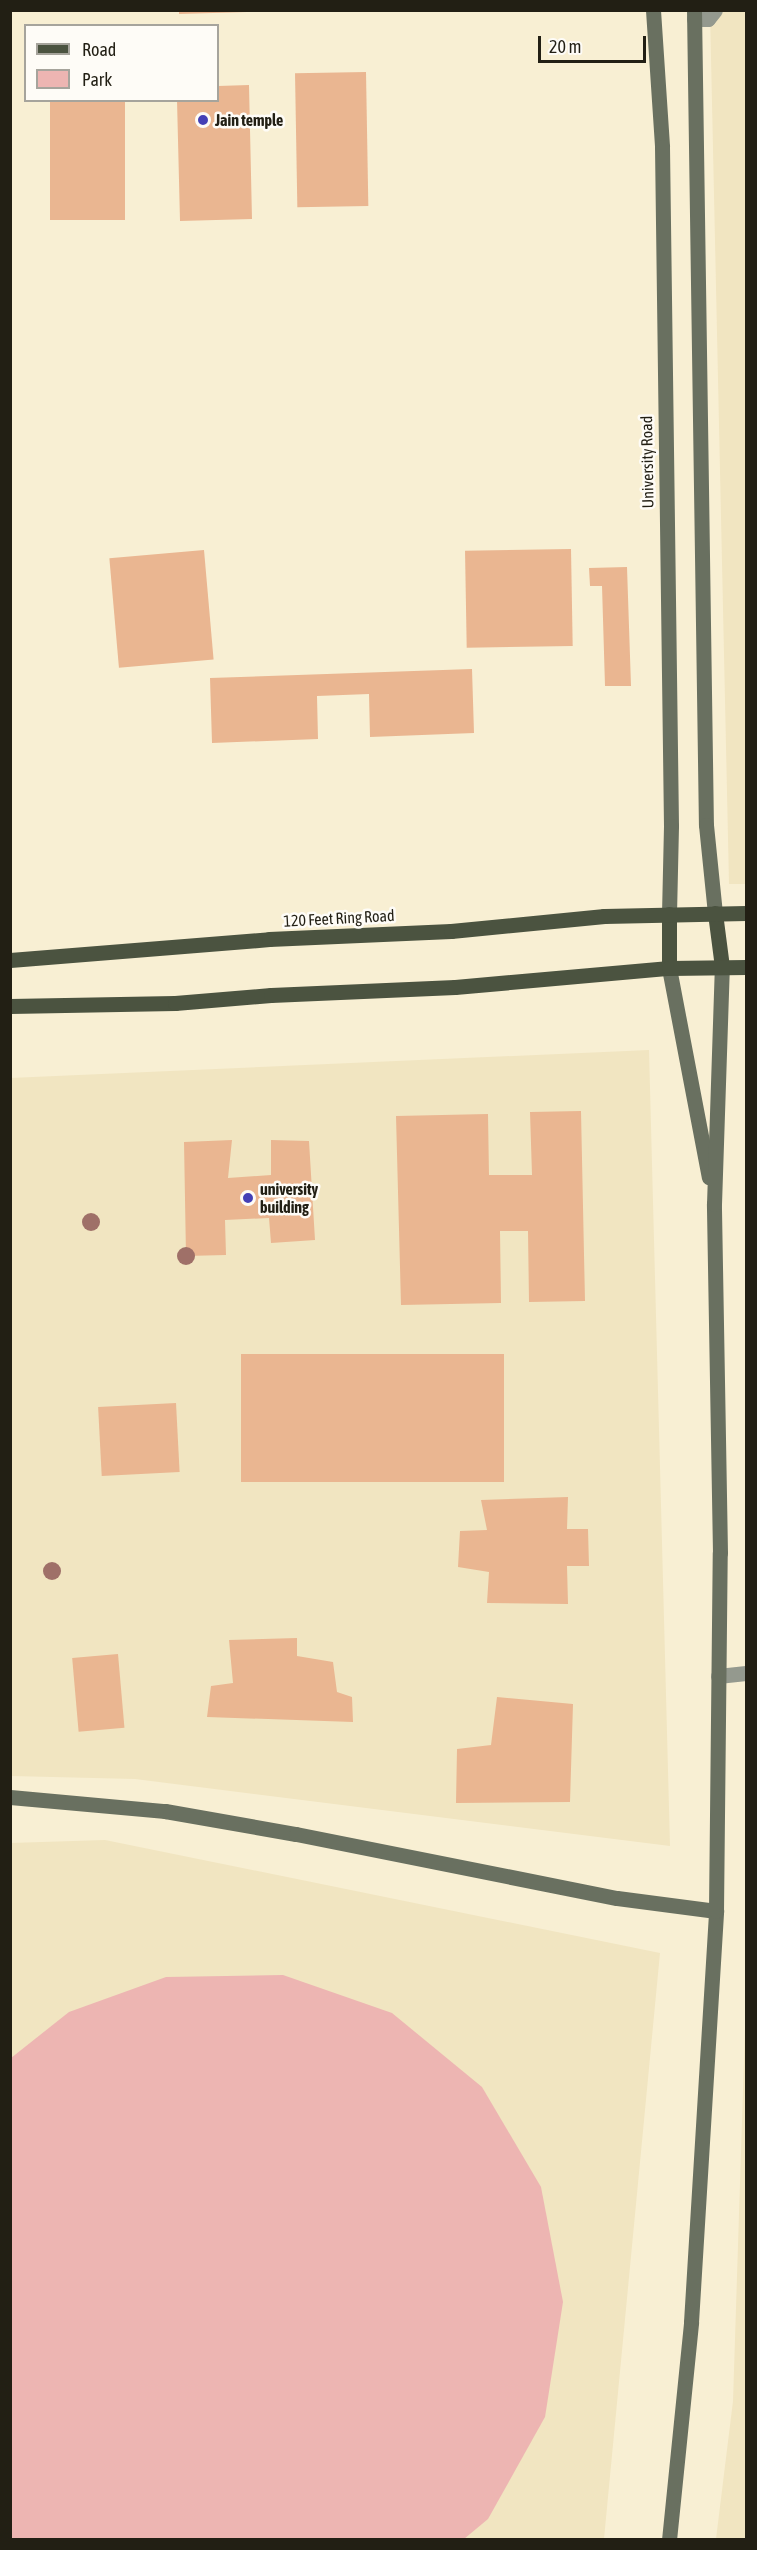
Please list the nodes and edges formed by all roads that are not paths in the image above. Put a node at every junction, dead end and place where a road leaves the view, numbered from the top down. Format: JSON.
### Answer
{"nodes":[{"id":1,"x":653,"y":10,"type":"edge"},
{"id":2,"x":715,"y":10,"type":"edge"},
{"id":3,"x":694,"y":15,"type":"edge"},
{"id":4,"x":715,"y":913,"type":"junction"},
{"id":5,"x":747,"y":913,"type":"edge"},
{"id":6,"x":669,"y":914,"type":"junction"},
{"id":7,"x":10,"y":960,"type":"edge"},
{"id":8,"x":722,"y":967,"type":"junction"},
{"id":9,"x":747,"y":967,"type":"edge"},
{"id":10,"x":669,"y":968,"type":"junction"},
{"id":11,"x":10,"y":1006,"type":"edge"},
{"id":12,"x":714,"y":1204,"type":"junction"},
{"id":13,"x":747,"y":1673,"type":"edge"},
{"id":14,"x":718,"y":1676,"type":"junction"},
{"id":15,"x":10,"y":1797,"type":"edge"},
{"id":16,"x":716,"y":1911,"type":"junction"},
{"id":17,"x":669,"y":2540,"type":"edge"}],
"edges":[{"from":1,"to":6,"type":"street","name":"University Road"},
{"from":2,"to":3,"type":"lane"},
{"from":3,"to":4,"type":"street"},
{"from":4,"to":5,"type":"main road"},
{"from":4,"to":6,"type":"main road","name":"120 Feet Ring Road"},
{"from":4,"to":8,"type":"main road"},
{"from":6,"to":7,"type":"main road","name":"120 Feet Ring Road"},
{"from":6,"to":10,"type":"main road"},
{"from":8,"to":9,"type":"main road"},
{"from":8,"to":10,"type":"main road"},
{"from":8,"to":12,"type":"street"},
{"from":10,"to":11,"type":"main road"},
{"from":10,"to":12,"type":"street"},
{"from":12,"to":14,"type":"street"},
{"from":13,"to":14,"type":"lane"},
{"from":14,"to":16,"type":"street"},
{"from":15,"to":16,"type":"street"},
{"from":16,"to":17,"type":"street"}]}
